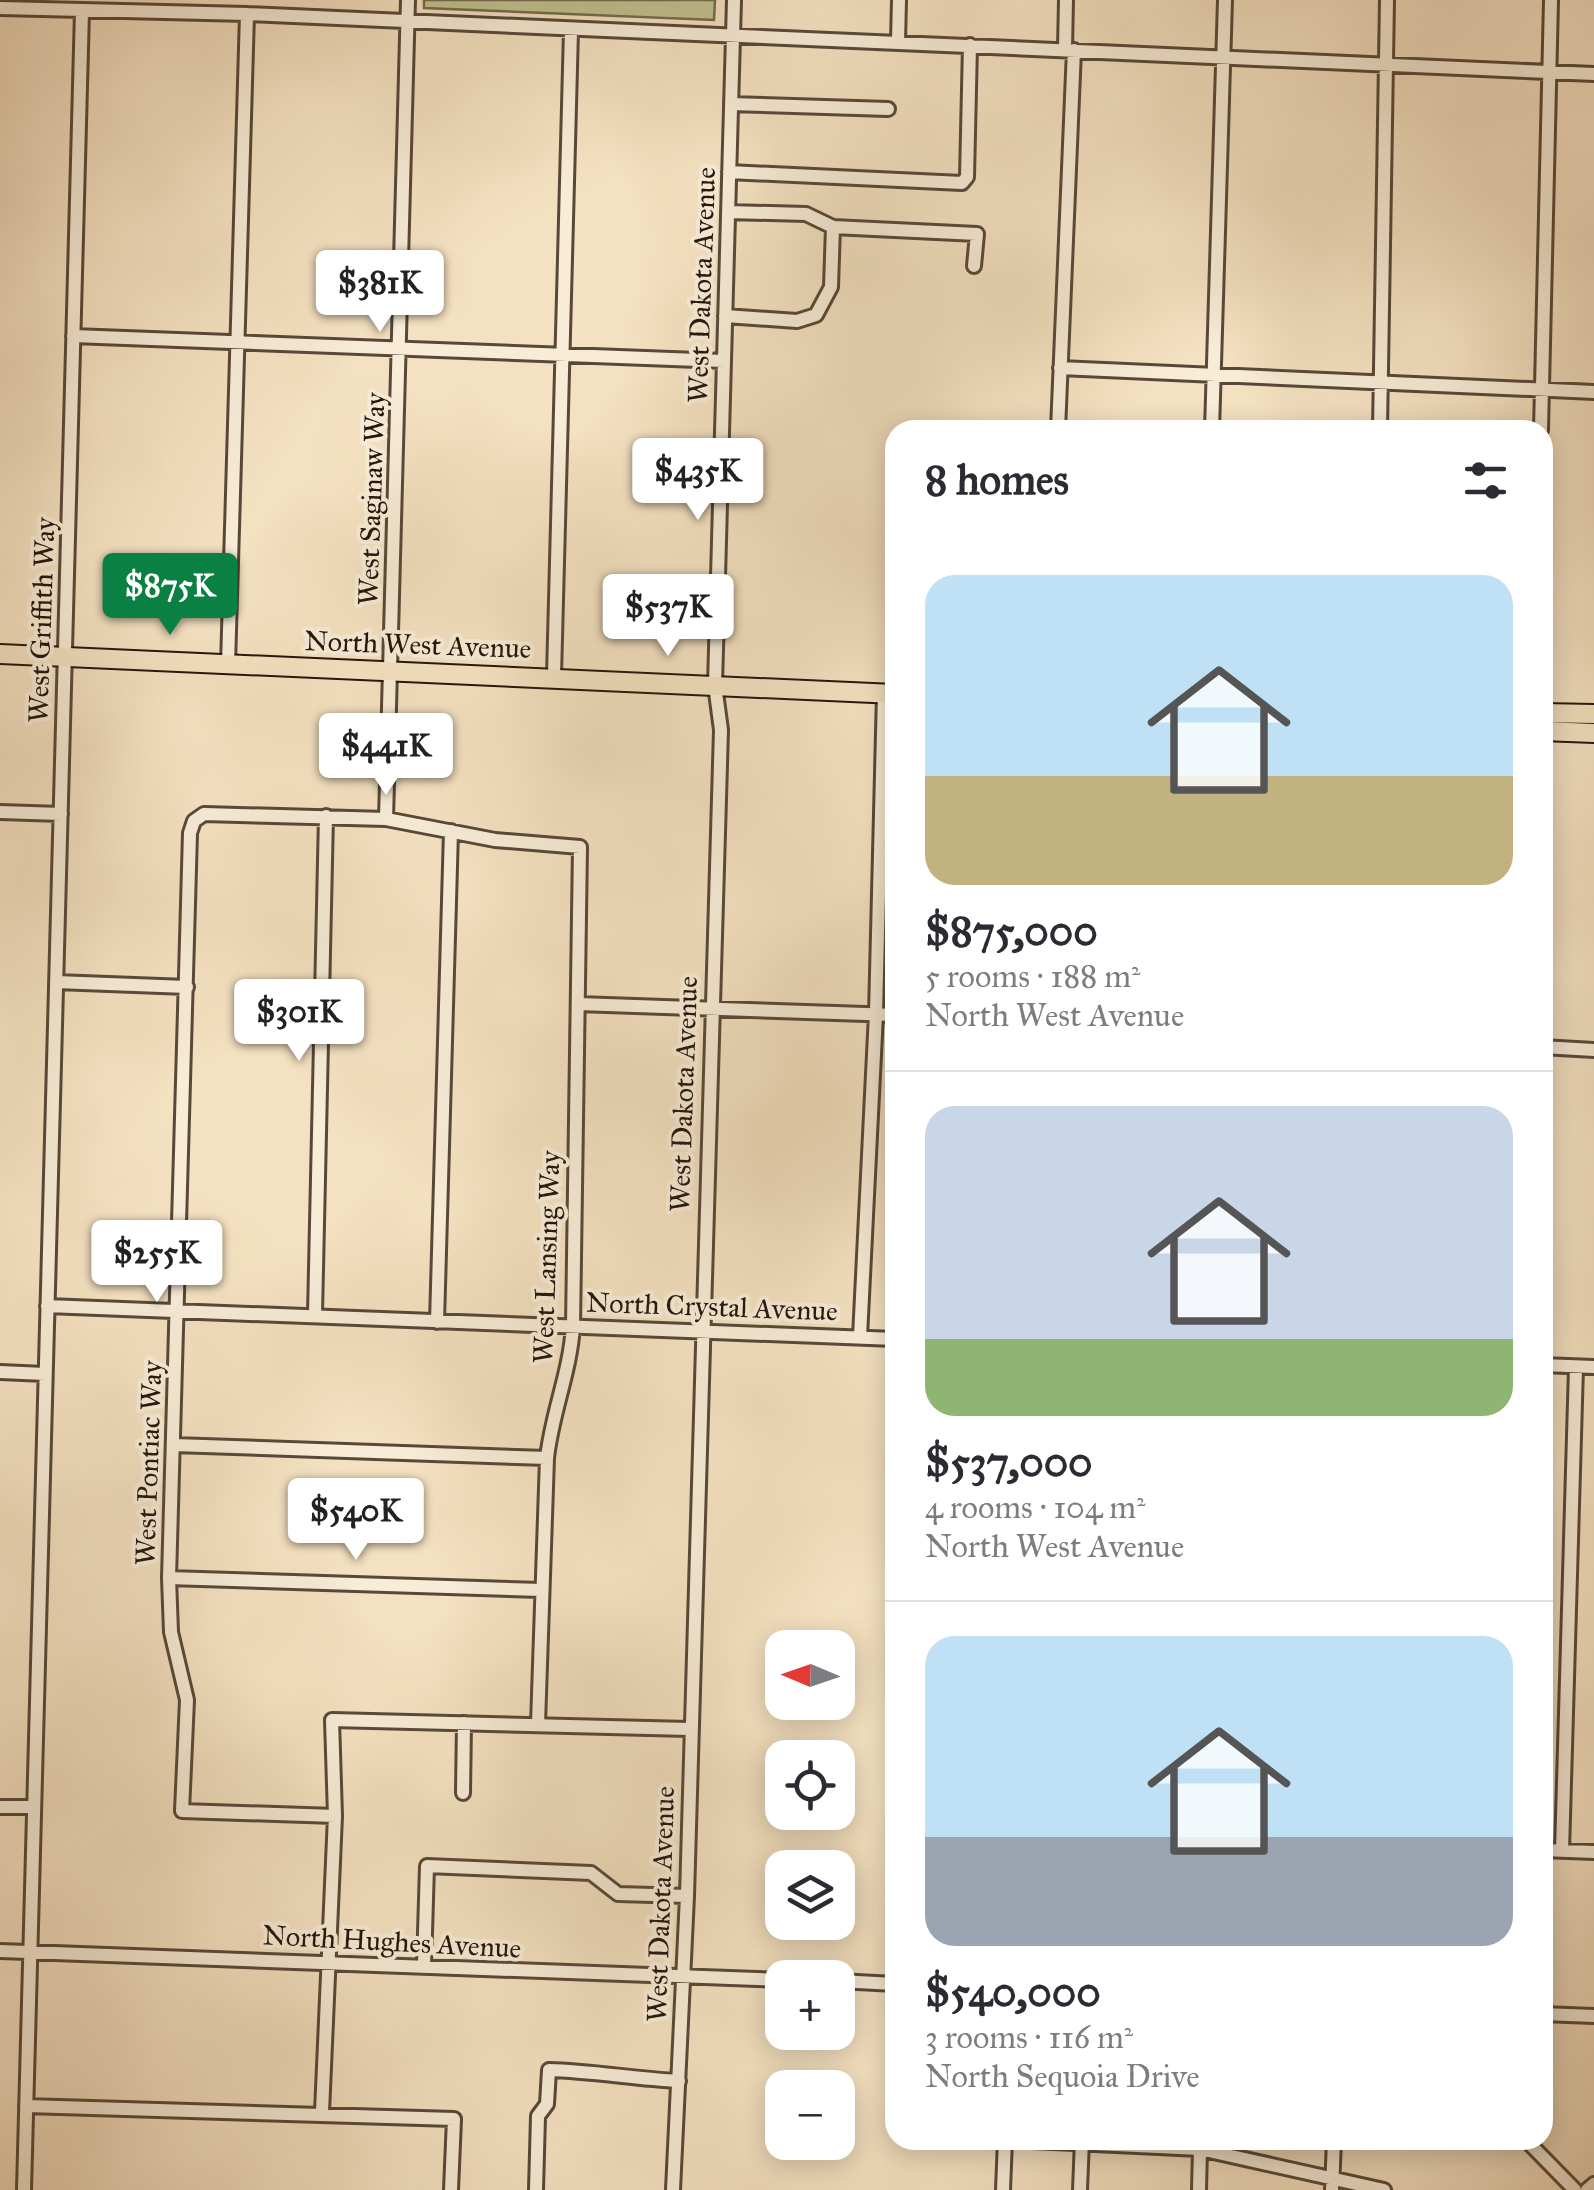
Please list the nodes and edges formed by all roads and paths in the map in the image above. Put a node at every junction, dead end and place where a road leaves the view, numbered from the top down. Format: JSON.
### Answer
{"nodes":[{"id":1,"x":408,"y":0,"type":"edge"},
{"id":2,"x":734,"y":0,"type":"edge"},
{"id":3,"x":899,"y":0,"type":"edge"},
{"id":4,"x":1066,"y":0,"type":"edge"},
{"id":5,"x":1224,"y":0,"type":"edge"},
{"id":6,"x":1387,"y":0,"type":"edge"},
{"id":7,"x":1551,"y":0,"type":"edge"},
{"id":8,"x":0,"y":8,"type":"edge"},
{"id":9,"x":82,"y":11,"type":"junction"},
{"id":10,"x":247,"y":14,"type":"junction"},
{"id":11,"x":408,"y":24,"type":"junction"},
{"id":12,"x":571,"y":30,"type":"junction"},
{"id":13,"x":733,"y":38,"type":"junction"},
{"id":14,"x":898,"y":42,"type":"junction"},
{"id":15,"x":970,"y":45,"type":"junction"},
{"id":16,"x":1069,"y":49,"type":"junction"},
{"id":17,"x":1222,"y":59,"type":"junction"},
{"id":18,"x":1385,"y":65,"type":"junction"},
{"id":19,"x":1549,"y":72,"type":"junction"},
{"id":20,"x":1594,"y":74,"type":"edge"},
{"id":21,"x":732,"y":104,"type":"junction"},
{"id":22,"x":888,"y":109,"type":"dead end"},
{"id":23,"x":728,"y":172,"type":"junction"},
{"id":24,"x":728,"y":212,"type":"junction"},
{"id":25,"x":833,"y":227,"type":"junction"},
{"id":26,"x":974,"y":266,"type":"dead end"},
{"id":27,"x":725,"y":316,"type":"junction"},
{"id":28,"x":74,"y":336,"type":"junction"},
{"id":29,"x":236,"y":342,"type":"junction"},
{"id":30,"x":402,"y":346,"type":"junction"},
{"id":31,"x":561,"y":354,"type":"junction"},
{"id":32,"x":724,"y":361,"type":"junction"},
{"id":33,"x":1060,"y":368,"type":"junction"},
{"id":34,"x":1214,"y":372,"type":"junction"},
{"id":35,"x":1382,"y":380,"type":"junction"},
{"id":36,"x":1542,"y":390,"type":"junction"},
{"id":37,"x":1594,"y":392,"type":"edge"},
{"id":38,"x":1058,"y":420,"type":"edge"},
{"id":39,"x":1212,"y":420,"type":"edge"},
{"id":40,"x":1380,"y":420,"type":"edge"},
{"id":41,"x":1541,"y":420,"type":"edge"},
{"id":42,"x":0,"y":654,"type":"edge"},
{"id":43,"x":65,"y":658,"type":"junction"},
{"id":44,"x":228,"y":665,"type":"junction"},
{"id":45,"x":390,"y":671,"type":"junction"},
{"id":46,"x":554,"y":676,"type":"junction"},
{"id":47,"x":715,"y":685,"type":"junction"},
{"id":48,"x":885,"y":694,"type":"edge"},
{"id":49,"x":1553,"y":713,"type":"edge"},
{"id":50,"x":1594,"y":714,"type":"edge"},
{"id":51,"x":1553,"y":732,"type":"edge"},
{"id":52,"x":1594,"y":734,"type":"edge"},
{"id":53,"x":885,"y":808,"type":"edge"},
{"id":54,"x":0,"y":812,"type":"edge"},
{"id":55,"x":60,"y":814,"type":"junction"},
{"id":56,"x":326,"y":816,"type":"junction"},
{"id":57,"x":386,"y":819,"type":"junction"},
{"id":58,"x":451,"y":832,"type":"junction"},
{"id":59,"x":56,"y":982,"type":"junction"},
{"id":60,"x":187,"y":988,"type":"junction"},
{"id":61,"x":578,"y":1004,"type":"junction"},
{"id":62,"x":712,"y":1007,"type":"junction"},
{"id":63,"x":876,"y":1014,"type":"junction"},
{"id":64,"x":885,"y":1014,"type":"edge"},
{"id":65,"x":1553,"y":1048,"type":"edge"},
{"id":66,"x":1594,"y":1050,"type":"edge"},
{"id":67,"x":47,"y":1306,"type":"junction"},
{"id":68,"x":178,"y":1311,"type":"junction"},
{"id":69,"x":315,"y":1314,"type":"junction"},
{"id":70,"x":437,"y":1322,"type":"junction"},
{"id":71,"x":573,"y":1326,"type":"junction"},
{"id":72,"x":700,"y":1330,"type":"junction"},
{"id":73,"x":860,"y":1337,"type":"junction"},
{"id":74,"x":885,"y":1338,"type":"edge"},
{"id":75,"x":1553,"y":1366,"type":"edge"},
{"id":76,"x":1576,"y":1367,"type":"junction"},
{"id":77,"x":1594,"y":1368,"type":"edge"},
{"id":78,"x":0,"y":1372,"type":"edge"},
{"id":79,"x":45,"y":1374,"type":"junction"},
{"id":80,"x":174,"y":1445,"type":"junction"},
{"id":81,"x":547,"y":1458,"type":"junction"},
{"id":82,"x":169,"y":1578,"type":"junction"},
{"id":83,"x":541,"y":1590,"type":"junction"},
{"id":84,"x":464,"y":1723,"type":"junction"},
{"id":85,"x":538,"y":1724,"type":"junction"},
{"id":86,"x":689,"y":1729,"type":"junction"},
{"id":87,"x":463,"y":1793,"type":"dead end"},
{"id":88,"x":0,"y":1806,"type":"edge"},
{"id":89,"x":34,"y":1807,"type":"junction"},
{"id":90,"x":334,"y":1816,"type":"junction"},
{"id":91,"x":1553,"y":1851,"type":"edge"},
{"id":92,"x":1562,"y":1851,"type":"junction"},
{"id":93,"x":1594,"y":1852,"type":"edge"},
{"id":94,"x":687,"y":1896,"type":"junction"},
{"id":95,"x":0,"y":1951,"type":"edge"},
{"id":96,"x":30,"y":1952,"type":"junction"},
{"id":97,"x":328,"y":1963,"type":"junction"},
{"id":98,"x":424,"y":1966,"type":"junction"},
{"id":99,"x":683,"y":1978,"type":"junction"},
{"id":100,"x":765,"y":1980,"type":"edge"},
{"id":101,"x":855,"y":1982,"type":"edge"},
{"id":102,"x":885,"y":1983,"type":"edge"},
{"id":103,"x":1553,"y":2014,"type":"edge"},
{"id":104,"x":1594,"y":2016,"type":"edge"},
{"id":105,"x":679,"y":2080,"type":"junction"},
{"id":106,"x":26,"y":2106,"type":"junction"},
{"id":107,"x":322,"y":2112,"type":"junction"},
{"id":108,"x":1008,"y":2150,"type":"edge"},
{"id":109,"x":1082,"y":2150,"type":"edge"},
{"id":110,"x":1200,"y":2150,"type":"edge"},
{"id":111,"x":1204,"y":2150,"type":"edge"},
{"id":112,"x":1334,"y":2150,"type":"edge"},
{"id":113,"x":1536,"y":2150,"type":"edge"},
{"id":114,"x":1333,"y":2183,"type":"edge"},
{"id":115,"x":1594,"y":2184,"type":"edge"},
{"id":116,"x":24,"y":2190,"type":"edge"},
{"id":117,"x":452,"y":2190,"type":"edge"},
{"id":118,"x":536,"y":2190,"type":"edge"},
{"id":119,"x":674,"y":2190,"type":"edge"},
{"id":120,"x":1003,"y":2190,"type":"edge"},
{"id":121,"x":1080,"y":2190,"type":"edge"},
{"id":122,"x":1199,"y":2190,"type":"edge"},
{"id":123,"x":1384,"y":2190,"type":"edge"},
{"id":124,"x":1576,"y":2190,"type":"edge"},
{"id":125,"x":1587,"y":2190,"type":"edge"}],
"edges":[{"from":1,"to":11,"type":"street","name":"West Saginaw Way"},
{"from":2,"to":13,"type":"street","name":"West Dakota Avenue"},
{"from":3,"to":14,"type":"street"},
{"from":4,"to":16,"type":"street"},
{"from":5,"to":17,"type":"street"},
{"from":6,"to":18,"type":"street"},
{"from":7,"to":19,"type":"street"},
{"from":8,"to":9,"type":"street"},
{"from":9,"to":10,"type":"street"},
{"from":9,"to":28,"type":"street","name":"West Griffith Way"},
{"from":10,"to":11,"type":"street"},
{"from":10,"to":29,"type":"street"},
{"from":11,"to":12,"type":"street"},
{"from":11,"to":30,"type":"street","name":"West Saginaw Way"},
{"from":12,"to":13,"type":"street"},
{"from":12,"to":31,"type":"street"},
{"from":13,"to":14,"type":"street"},
{"from":13,"to":21,"type":"street","name":"West Dakota Avenue"},
{"from":14,"to":15,"type":"street"},
{"from":15,"to":16,"type":"street"},
{"from":15,"to":23,"type":"street"},
{"from":16,"to":17,"type":"street"},
{"from":16,"to":33,"type":"street"},
{"from":17,"to":18,"type":"street"},
{"from":17,"to":34,"type":"street"},
{"from":18,"to":19,"type":"street"},
{"from":18,"to":35,"type":"street"},
{"from":19,"to":20,"type":"street"},
{"from":19,"to":36,"type":"street"},
{"from":21,"to":22,"type":"street"},
{"from":21,"to":23,"type":"street","name":"West Dakota Avenue"},
{"from":23,"to":24,"type":"street","name":"West Dakota Avenue"},
{"from":24,"to":25,"type":"street"},
{"from":24,"to":27,"type":"street","name":"West Dakota Avenue"},
{"from":25,"to":26,"type":"street"},
{"from":25,"to":27,"type":"street"},
{"from":27,"to":32,"type":"street","name":"West Dakota Avenue"},
{"from":28,"to":29,"type":"street"},
{"from":28,"to":43,"type":"street","name":"West Griffith Way"},
{"from":29,"to":30,"type":"street"},
{"from":29,"to":44,"type":"street"},
{"from":30,"to":31,"type":"street"},
{"from":30,"to":45,"type":"street","name":"West Saginaw Way"},
{"from":31,"to":32,"type":"street"},
{"from":31,"to":46,"type":"street"},
{"from":32,"to":47,"type":"street","name":"West Dakota Avenue"},
{"from":33,"to":34,"type":"street"},
{"from":33,"to":38,"type":"street"},
{"from":34,"to":35,"type":"street"},
{"from":34,"to":39,"type":"street"},
{"from":35,"to":36,"type":"street"},
{"from":35,"to":40,"type":"street"},
{"from":36,"to":37,"type":"street"},
{"from":36,"to":41,"type":"street"},
{"from":42,"to":43,"type":"main road","name":"North West Avenue"},
{"from":43,"to":44,"type":"main road","name":"North West Avenue"},
{"from":43,"to":55,"type":"street","name":"West Griffith Way"},
{"from":44,"to":45,"type":"main road","name":"North West Avenue"},
{"from":45,"to":46,"type":"main road","name":"North West Avenue"},
{"from":45,"to":57,"type":"street","name":"West Saginaw Way"},
{"from":46,"to":47,"type":"main road","name":"North West Avenue"},
{"from":47,"to":48,"type":"main road","name":"North West Avenue"},
{"from":47,"to":62,"type":"street","name":"West Dakota Avenue"},
{"from":49,"to":50,"type":"main road"},
{"from":51,"to":52,"type":"main road"},
{"from":53,"to":63,"type":"street"},
{"from":54,"to":55,"type":"street"},
{"from":55,"to":59,"type":"street","name":"West Griffith Way"},
{"from":56,"to":57,"type":"street"},
{"from":56,"to":60,"type":"street","name":"West Pontiac Way"},
{"from":56,"to":69,"type":"street"},
{"from":57,"to":58,"type":"street"},
{"from":58,"to":61,"type":"street","name":"West Lansing Way"},
{"from":58,"to":70,"type":"street"},
{"from":59,"to":60,"type":"street"},
{"from":59,"to":67,"type":"street","name":"West Griffith Way"},
{"from":60,"to":68,"type":"street","name":"West Pontiac Way"},
{"from":61,"to":62,"type":"street"},
{"from":61,"to":71,"type":"street","name":"West Lansing Way"},
{"from":62,"to":63,"type":"street"},
{"from":62,"to":72,"type":"street","name":"West Dakota Avenue"},
{"from":63,"to":64,"type":"street"},
{"from":63,"to":73,"type":"street"},
{"from":65,"to":66,"type":"street"},
{"from":67,"to":68,"type":"street","name":"North Crystal Avenue"},
{"from":67,"to":79,"type":"street","name":"West Griffith Way"},
{"from":68,"to":69,"type":"street","name":"North Crystal Avenue"},
{"from":68,"to":80,"type":"street","name":"West Pontiac Way"},
{"from":69,"to":70,"type":"street","name":"North Crystal Avenue"},
{"from":70,"to":71,"type":"street","name":"North Crystal Avenue"},
{"from":71,"to":72,"type":"street","name":"North Crystal Avenue"},
{"from":71,"to":81,"type":"street","name":"West Lansing Way"},
{"from":72,"to":73,"type":"street","name":"North Crystal Avenue"},
{"from":72,"to":86,"type":"street","name":"West Dakota Avenue"},
{"from":73,"to":74,"type":"street","name":"North Crystal Avenue"},
{"from":75,"to":76,"type":"street"},
{"from":76,"to":77,"type":"street"},
{"from":76,"to":92,"type":"street"},
{"from":78,"to":79,"type":"street"},
{"from":79,"to":89,"type":"street","name":"West Griffith Way"},
{"from":80,"to":81,"type":"street"},
{"from":80,"to":82,"type":"street","name":"West Pontiac Way"},
{"from":81,"to":83,"type":"street","name":"West Lansing Way"},
{"from":82,"to":83,"type":"street"},
{"from":82,"to":90,"type":"street","name":"West Pontiac Way"},
{"from":83,"to":85,"type":"street","name":"West Lansing Way"},
{"from":84,"to":85,"type":"street"},
{"from":84,"to":87,"type":"street"},
{"from":84,"to":90,"type":"street"},
{"from":85,"to":86,"type":"street"},
{"from":86,"to":94,"type":"street","name":"West Dakota Avenue"},
{"from":88,"to":89,"type":"street"},
{"from":89,"to":96,"type":"street","name":"West Griffith Way"},
{"from":90,"to":97,"type":"street"},
{"from":91,"to":92,"type":"street"},
{"from":92,"to":93,"type":"street"},
{"from":94,"to":98,"type":"street"},
{"from":94,"to":99,"type":"street","name":"West Dakota Avenue"},
{"from":95,"to":96,"type":"street","name":"North Hughes Avenue"},
{"from":96,"to":97,"type":"street","name":"North Hughes Avenue"},
{"from":96,"to":106,"type":"street","name":"West Griffith Way"},
{"from":97,"to":98,"type":"street","name":"North Hughes Avenue"},
{"from":97,"to":107,"type":"street"},
{"from":98,"to":99,"type":"street","name":"North Hughes Avenue"},
{"from":99,"to":100,"type":"street","name":"North Hughes Avenue"},
{"from":99,"to":105,"type":"street","name":"West Dakota Avenue"},
{"from":101,"to":102,"type":"street"},
{"from":103,"to":104,"type":"street"},
{"from":105,"to":118,"type":"street"},
{"from":105,"to":119,"type":"street","name":"West Dakota Avenue"},
{"from":106,"to":107,"type":"street"},
{"from":106,"to":116,"type":"street","name":"West Griffith Way"},
{"from":107,"to":117,"type":"street"},
{"from":108,"to":120,"type":"street"},
{"from":109,"to":121,"type":"street"},
{"from":110,"to":122,"type":"street"},
{"from":111,"to":114,"type":"street"},
{"from":112,"to":114,"type":"street"},
{"from":113,"to":124,"type":"street"},
{"from":114,"to":123,"type":"street"},
{"from":115,"to":125,"type":"street"}]}
